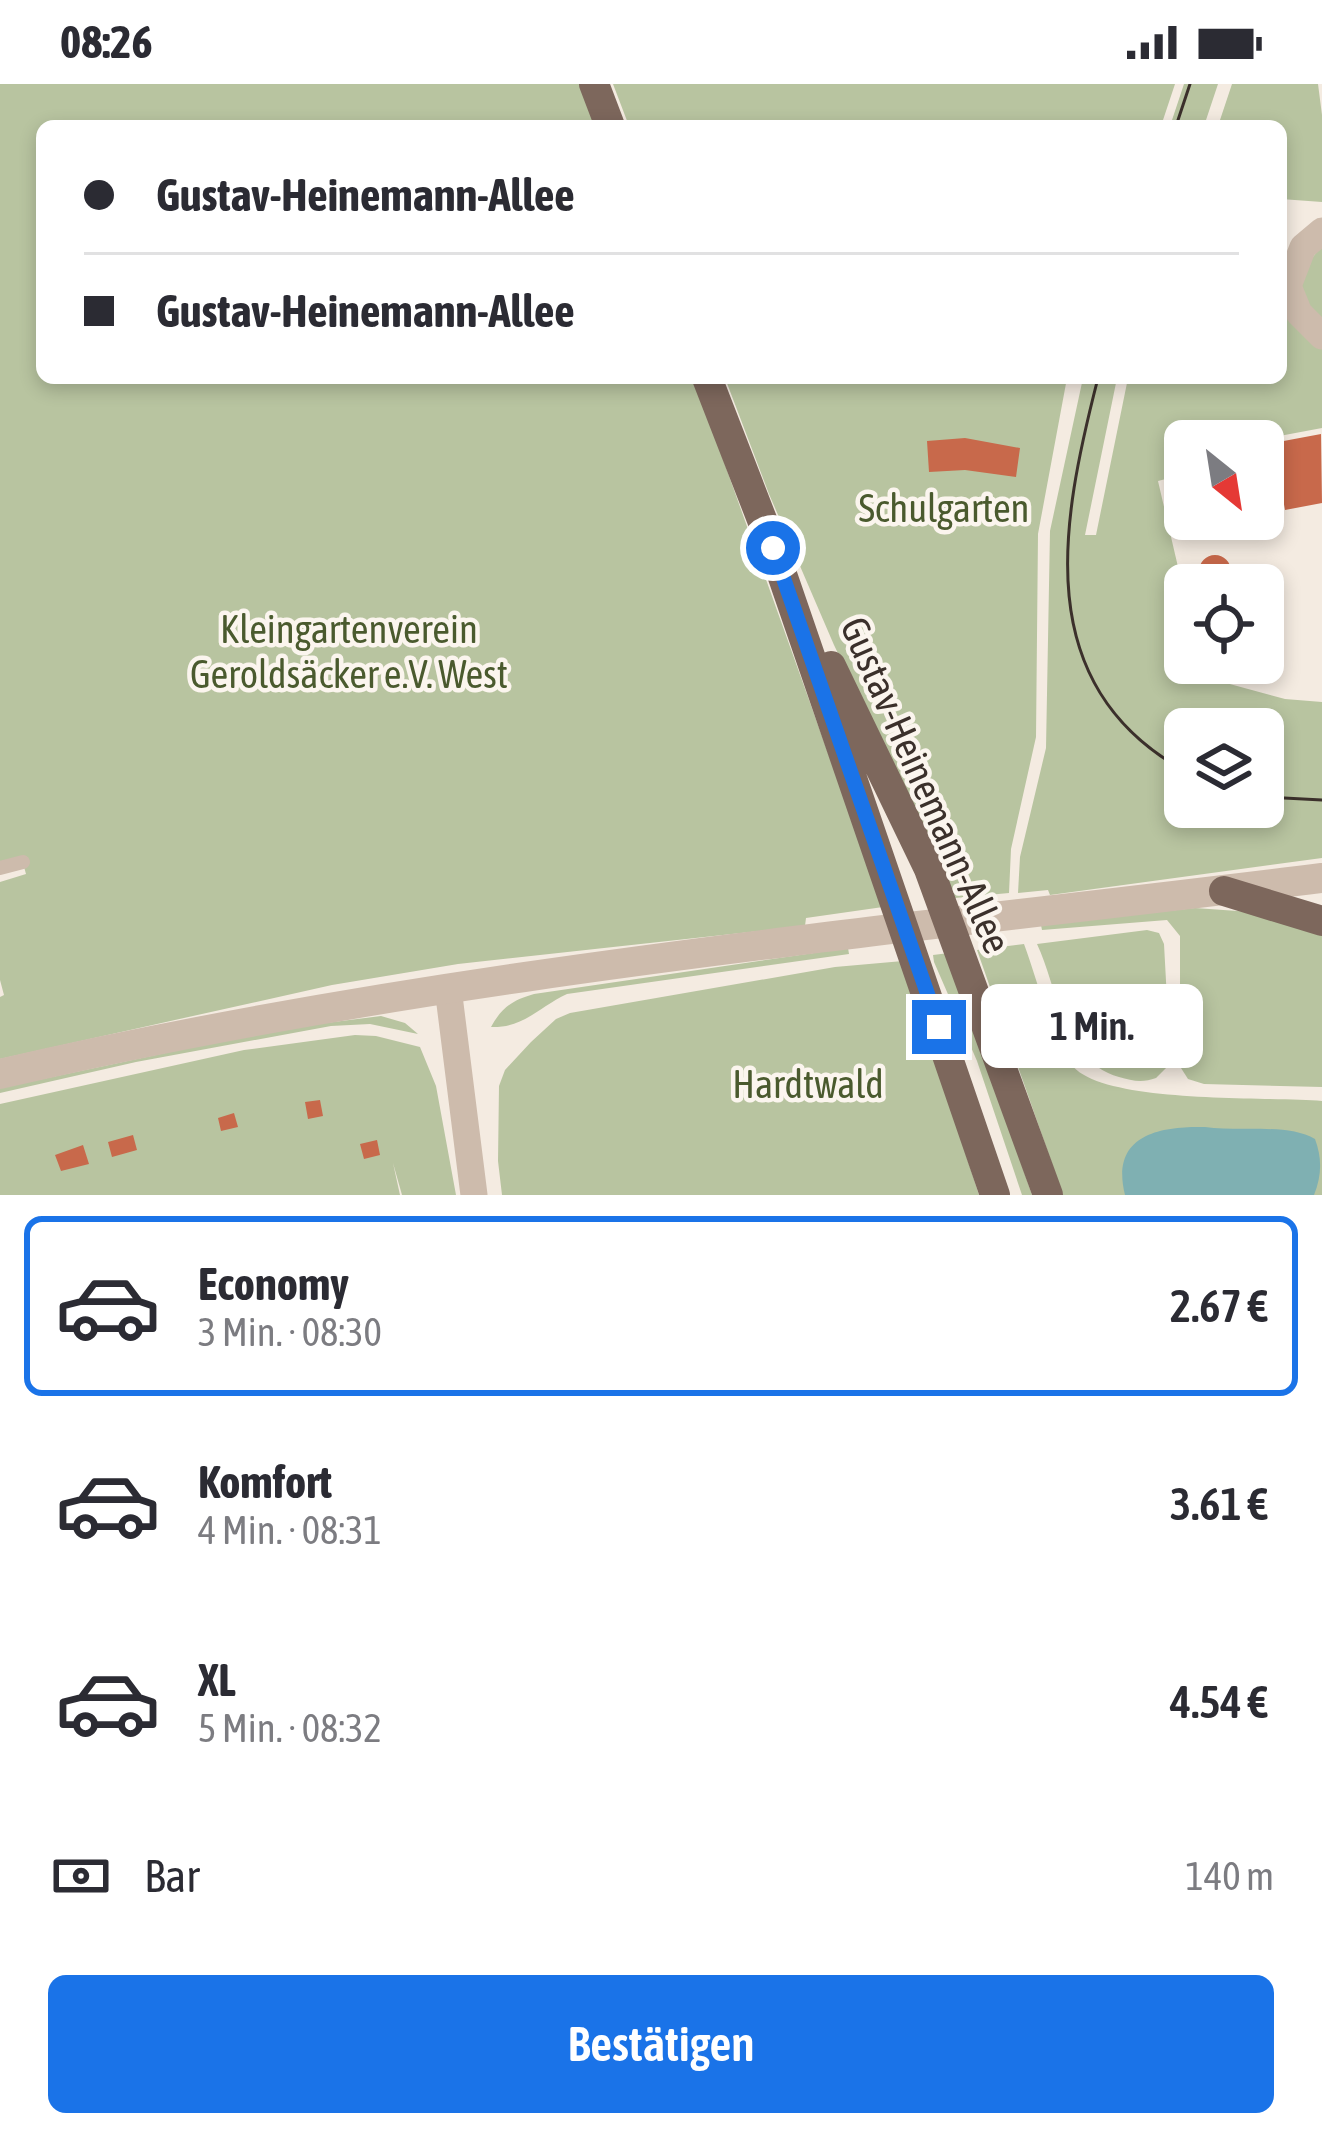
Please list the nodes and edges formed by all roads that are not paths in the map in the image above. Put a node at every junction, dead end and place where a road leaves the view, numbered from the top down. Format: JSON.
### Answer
{"nodes":[{"id":1,"x":594,"y":84,"type":"edge"},
{"id":2,"x":608,"y":120,"type":"edge"},
{"id":3,"x":1322,"y":231,"type":"edge"},
{"id":4,"x":1322,"y":336,"type":"edge"},
{"id":5,"x":709,"y":384,"type":"edge"},
{"id":6,"x":773,"y":548,"type":"junction"},
{"id":7,"x":23,"y":862,"type":"dead end"},
{"id":8,"x":0,"y":868,"type":"edge"},
{"id":9,"x":1322,"y":878,"type":"edge"},
{"id":10,"x":1224,"y":891,"type":"junction"},
{"id":11,"x":1322,"y":921,"type":"edge"},
{"id":12,"x":448,"y":988,"type":"junction"},
{"id":13,"x":0,"y":1074,"type":"edge"},
{"id":14,"x":475,"y":1195,"type":"edge"},
{"id":15,"x":995,"y":1195,"type":"edge"},
{"id":16,"x":1048,"y":1195,"type":"edge"}],
"edges":[{"from":1,"to":2,"type":"main road"},
{"from":3,"to":4,"type":"street"},
{"from":5,"to":6,"type":"main road","name":"Gustav-Heinemann-Allee"},
{"from":6,"to":15,"type":"main road","name":"Gustav-Heinemann-Allee"},
{"from":6,"to":16,"type":"main road","name":"Gustav-Heinemann-Allee"},
{"from":7,"to":8,"type":"lane"},
{"from":9,"to":10,"type":"street"},
{"from":10,"to":11,"type":"main road"},
{"from":10,"to":12,"type":"street"},
{"from":12,"to":13,"type":"street"},
{"from":12,"to":14,"type":"street"}]}
